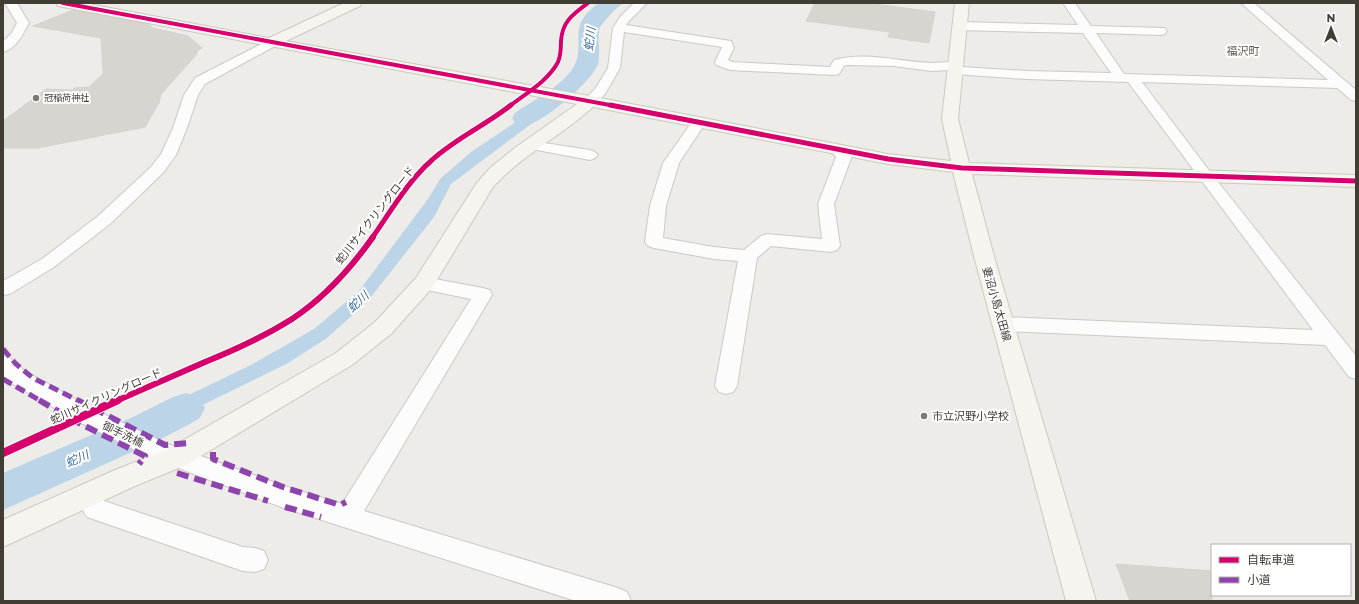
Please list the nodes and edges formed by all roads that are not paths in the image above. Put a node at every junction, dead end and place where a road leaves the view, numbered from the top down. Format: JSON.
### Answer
{"nodes":[{"id":1,"x":11,"y":3,"type":"edge"},
{"id":2,"x":63,"y":3,"type":"edge"},
{"id":3,"x":356,"y":3,"type":"edge"},
{"id":4,"x":642,"y":3,"type":"edge"},
{"id":5,"x":962,"y":3,"type":"edge"},
{"id":6,"x":1069,"y":3,"type":"edge"},
{"id":7,"x":1247,"y":3,"type":"edge"},
{"id":8,"x":959,"y":26,"type":"junction"},
{"id":9,"x":619,"y":28,"type":"junction"},
{"id":10,"x":1086,"y":30,"type":"junction"},
{"id":11,"x":1161,"y":32,"type":"dead end"},
{"id":12,"x":271,"y":43,"type":"junction"},
{"id":13,"x":3,"y":48,"type":"edge"},
{"id":14,"x":954,"y":68,"type":"junction"},
{"id":15,"x":1126,"y":78,"type":"junction"},
{"id":16,"x":1341,"y":84,"type":"junction"},
{"id":17,"x":1356,"y":97,"type":"edge"},
{"id":18,"x":587,"y":100,"type":"junction"},
{"id":19,"x":699,"y":122,"type":"junction"},
{"id":20,"x":531,"y":145,"type":"junction"},
{"id":21,"x":838,"y":150,"type":"junction"},
{"id":22,"x":590,"y":155,"type":"dead end"},
{"id":23,"x":962,"y":168,"type":"junction"},
{"id":24,"x":1205,"y":176,"type":"junction"},
{"id":25,"x":1356,"y":181,"type":"edge"},
{"id":26,"x":748,"y":256,"type":"junction"},
{"id":27,"x":424,"y":283,"type":"junction"},
{"id":28,"x":3,"y":289,"type":"edge"},
{"id":29,"x":1003,"y":324,"type":"junction"},
{"id":30,"x":1330,"y":338,"type":"junction"},
{"id":31,"x":3,"y":364,"type":"edge"},
{"id":32,"x":1356,"y":370,"type":"edge"},
{"id":33,"x":726,"y":386,"type":"dead end"},
{"id":34,"x":167,"y":453,"type":"junction"},
{"id":35,"x":92,"y":493,"type":"junction"},
{"id":36,"x":348,"y":516,"type":"junction"},
{"id":37,"x":3,"y":534,"type":"edge"},
{"id":38,"x":255,"y":560,"type":"dead end"},
{"id":39,"x":618,"y":601,"type":"edge"},
{"id":40,"x":1081,"y":601,"type":"edge"}],
"edges":[{"from":1,"to":13,"type":"street"},
{"from":2,"to":12,"type":"street"},
{"from":3,"to":12,"type":"street"},
{"from":4,"to":9,"type":"street"},
{"from":5,"to":8,"type":"street","name":"妻沼小島太田線"},
{"from":6,"to":10,"type":"street"},
{"from":7,"to":16,"type":"street"},
{"from":8,"to":10,"type":"street"},
{"from":8,"to":14,"type":"street","name":"妻沼小島太田線"},
{"from":9,"to":14,"type":"street"},
{"from":9,"to":18,"type":"street"},
{"from":10,"to":11,"type":"street"},
{"from":10,"to":15,"type":"street"},
{"from":12,"to":18,"type":"street"},
{"from":12,"to":28,"type":"street"},
{"from":14,"to":15,"type":"street"},
{"from":14,"to":23,"type":"street","name":"妻沼小島太田線"},
{"from":15,"to":16,"type":"street"},
{"from":15,"to":24,"type":"street"},
{"from":16,"to":17,"type":"street"},
{"from":18,"to":19,"type":"street"},
{"from":18,"to":20,"type":"street"},
{"from":19,"to":21,"type":"street"},
{"from":19,"to":26,"type":"street"},
{"from":20,"to":22,"type":"street"},
{"from":20,"to":27,"type":"street"},
{"from":21,"to":23,"type":"street"},
{"from":21,"to":26,"type":"street"},
{"from":23,"to":24,"type":"street"},
{"from":23,"to":29,"type":"street","name":"妻沼小島太田線"},
{"from":24,"to":25,"type":"street"},
{"from":24,"to":30,"type":"street"},
{"from":26,"to":33,"type":"street"},
{"from":27,"to":34,"type":"street"},
{"from":27,"to":36,"type":"street"},
{"from":29,"to":30,"type":"street"},
{"from":29,"to":40,"type":"street","name":"妻沼小島太田線"},
{"from":30,"to":32,"type":"street"},
{"from":31,"to":34,"type":"street","name":"御手洗橋"},
{"from":34,"to":35,"type":"street"},
{"from":34,"to":36,"type":"street","name":"御手洗橋"},
{"from":35,"to":37,"type":"street"},
{"from":35,"to":38,"type":"street"},
{"from":36,"to":39,"type":"street","name":"御手洗橋"}]}
